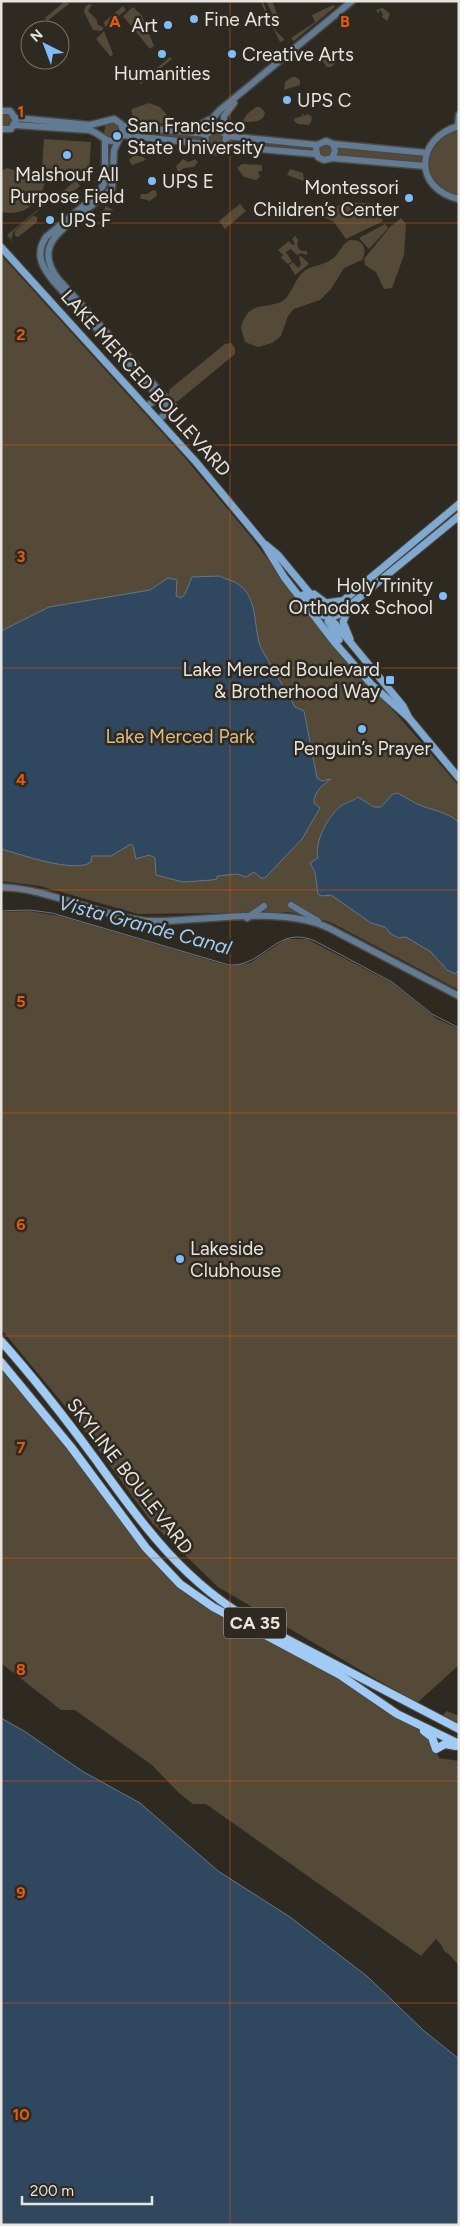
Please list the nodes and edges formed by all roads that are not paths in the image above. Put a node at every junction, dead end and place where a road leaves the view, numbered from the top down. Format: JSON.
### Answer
{"nodes":[{"id":1,"x":352,"y":1,"type":"edge"},
{"id":2,"x":357,"y":1,"type":"edge"},
{"id":3,"x":1,"y":111,"type":"edge"},
{"id":4,"x":459,"y":115,"type":"edge"},
{"id":5,"x":214,"y":116,"type":"junction"},
{"id":6,"x":15,"y":121,"type":"junction"},
{"id":7,"x":104,"y":122,"type":"junction"},
{"id":8,"x":122,"y":126,"type":"junction"},
{"id":9,"x":459,"y":126,"type":"edge"},
{"id":10,"x":1,"y":129,"type":"edge"},
{"id":11,"x":186,"y":132,"type":"junction"},
{"id":12,"x":207,"y":134,"type":"junction"},
{"id":13,"x":225,"y":134,"type":"junction"},
{"id":14,"x":120,"y":137,"type":"junction"},
{"id":15,"x":104,"y":138,"type":"junction"},
{"id":16,"x":206,"y":144,"type":"junction"},
{"id":17,"x":333,"y":144,"type":"junction"},
{"id":18,"x":317,"y":145,"type":"junction"},
{"id":19,"x":225,"y":146,"type":"junction"},
{"id":20,"x":427,"y":153,"type":"junction"},
{"id":21,"x":316,"y":154,"type":"junction"},
{"id":22,"x":332,"y":158,"type":"junction"},
{"id":23,"x":425,"y":166,"type":"junction"},
{"id":24,"x":459,"y":199,"type":"edge"},
{"id":25,"x":52,"y":235,"type":"junction"},
{"id":26,"x":1,"y":247,"type":"edge"},
{"id":27,"x":160,"y":395,"type":"junction"},
{"id":28,"x":146,"y":407,"type":"junction"},
{"id":29,"x":158,"y":420,"type":"junction"},
{"id":30,"x":459,"y":504,"type":"edge"},
{"id":31,"x":459,"y":516,"type":"edge"},
{"id":32,"x":264,"y":544,"type":"junction"},
{"id":33,"x":278,"y":567,"type":"junction"},
{"id":34,"x":293,"y":575,"type":"junction"},
{"id":35,"x":349,"y":595,"type":"junction"},
{"id":36,"x":355,"y":603,"type":"junction"},
{"id":37,"x":328,"y":618,"type":"junction"},
{"id":38,"x":356,"y":650,"type":"junction"},
{"id":39,"x":399,"y":711,"type":"junction"},
{"id":40,"x":409,"y":718,"type":"junction"},
{"id":41,"x":459,"y":778,"type":"edge"},
{"id":42,"x":1,"y":887,"type":"edge"},
{"id":43,"x":291,"y":905,"type":"dead end"},
{"id":44,"x":264,"y":906,"type":"dead end"},
{"id":45,"x":248,"y":918,"type":"junction"},
{"id":46,"x":323,"y":925,"type":"junction"},
{"id":47,"x":459,"y":996,"type":"edge"},
{"id":48,"x":1,"y":1341,"type":"edge"},
{"id":49,"x":1,"y":1362,"type":"edge"},
{"id":50,"x":412,"y":1706,"type":"junction"},
{"id":51,"x":408,"y":1720,"type":"junction"},
{"id":52,"x":459,"y":1729,"type":"edge"},
{"id":53,"x":442,"y":1736,"type":"junction"},
{"id":54,"x":459,"y":1745,"type":"edge"}],
"edges":[{"from":1,"to":5,"type":"street"},
{"from":2,"to":13,"type":"street"},
{"from":3,"to":6,"type":"street"},
{"from":4,"to":9,"type":"street"},
{"from":5,"to":11,"type":"street"},
{"from":5,"to":12,"type":"street"},
{"from":6,"to":7,"type":"street"},
{"from":6,"to":10,"type":"street"},
{"from":6,"to":15,"type":"street"},
{"from":7,"to":8,"type":"street"},
{"from":7,"to":15,"type":"street"},
{"from":8,"to":11,"type":"street"},
{"from":8,"to":14,"type":"street"},
{"from":9,"to":20,"type":"street"},
{"from":11,"to":12,"type":"street"},
{"from":12,"to":13,"type":"street"},
{"from":12,"to":16,"type":"street"},
{"from":13,"to":18,"type":"street"},
{"from":13,"to":19,"type":"street"},
{"from":14,"to":15,"type":"street"},
{"from":14,"to":16,"type":"street"},
{"from":14,"to":25,"type":"street"},
{"from":15,"to":25,"type":"street"},
{"from":16,"to":19,"type":"street"},
{"from":17,"to":18,"type":"street"},
{"from":17,"to":20,"type":"street"},
{"from":17,"to":22,"type":"street"},
{"from":18,"to":21,"type":"street"},
{"from":19,"to":21,"type":"street"},
{"from":20,"to":23,"type":"street"},
{"from":21,"to":22,"type":"street"},
{"from":22,"to":23,"type":"street"},
{"from":23,"to":24,"type":"street"},
{"from":25,"to":27,"type":"street"},
{"from":26,"to":28,"type":"main road","name":"LAKE MERCED BOULEVARD"},
{"from":27,"to":28,"type":"street"},
{"from":27,"to":29,"type":"street"},
{"from":28,"to":29,"type":"main road","name":"LAKE MERCED BOULEVARD"},
{"from":29,"to":32,"type":"main road","name":"LAKE MERCED BOULEVARD"},
{"from":30,"to":35,"type":"main road"},
{"from":31,"to":36,"type":"main road"},
{"from":32,"to":33,"type":"main road","name":"LAKE MERCED BOULEVARD"},
{"from":32,"to":34,"type":"main road","name":"LAKE MERCED BOULEVARD"},
{"from":33,"to":37,"type":"main road"},
{"from":33,"to":39,"type":"main road","name":"LAKE MERCED BOULEVARD"},
{"from":34,"to":35,"type":"main road"},
{"from":34,"to":37,"type":"main road","name":"LAKE MERCED BOULEVARD"},
{"from":35,"to":37,"type":"main road"},
{"from":36,"to":37,"type":"main road"},
{"from":36,"to":38,"type":"main road"},
{"from":37,"to":38,"type":"main road","name":"LAKE MERCED BOULEVARD"},
{"from":37,"to":39,"type":"main road"},
{"from":38,"to":40,"type":"main road","name":"LAKE MERCED BOULEVARD"},
{"from":39,"to":40,"type":"main road","name":"LAKE MERCED BOULEVARD"},
{"from":40,"to":41,"type":"main road","name":"LAKE MERCED BOULEVARD"},
{"from":42,"to":45,"type":"street"},
{"from":43,"to":46,"type":"street"},
{"from":44,"to":45,"type":"street"},
{"from":45,"to":46,"type":"street"},
{"from":46,"to":47,"type":"street"},
{"from":48,"to":50,"type":"main road","name":"SKYLINE BOULEVARD","number":"CA 35"},
{"from":49,"to":51,"type":"main road","name":"SKYLINE BOULEVARD","number":"CA 35"},
{"from":50,"to":52,"type":"main road","name":"SKYLINE BOULEVARD","number":"CA 35"},
{"from":50,"to":53,"type":"main road"},
{"from":51,"to":53,"type":"main road","name":"SKYLINE BOULEVARD","number":"CA 35"},
{"from":51,"to":54,"type":"main road"},
{"from":52,"to":53,"type":"main road"},
{"from":53,"to":54,"type":"main road","name":"SKYLINE BOULEVARD","number":"CA 35"}]}
